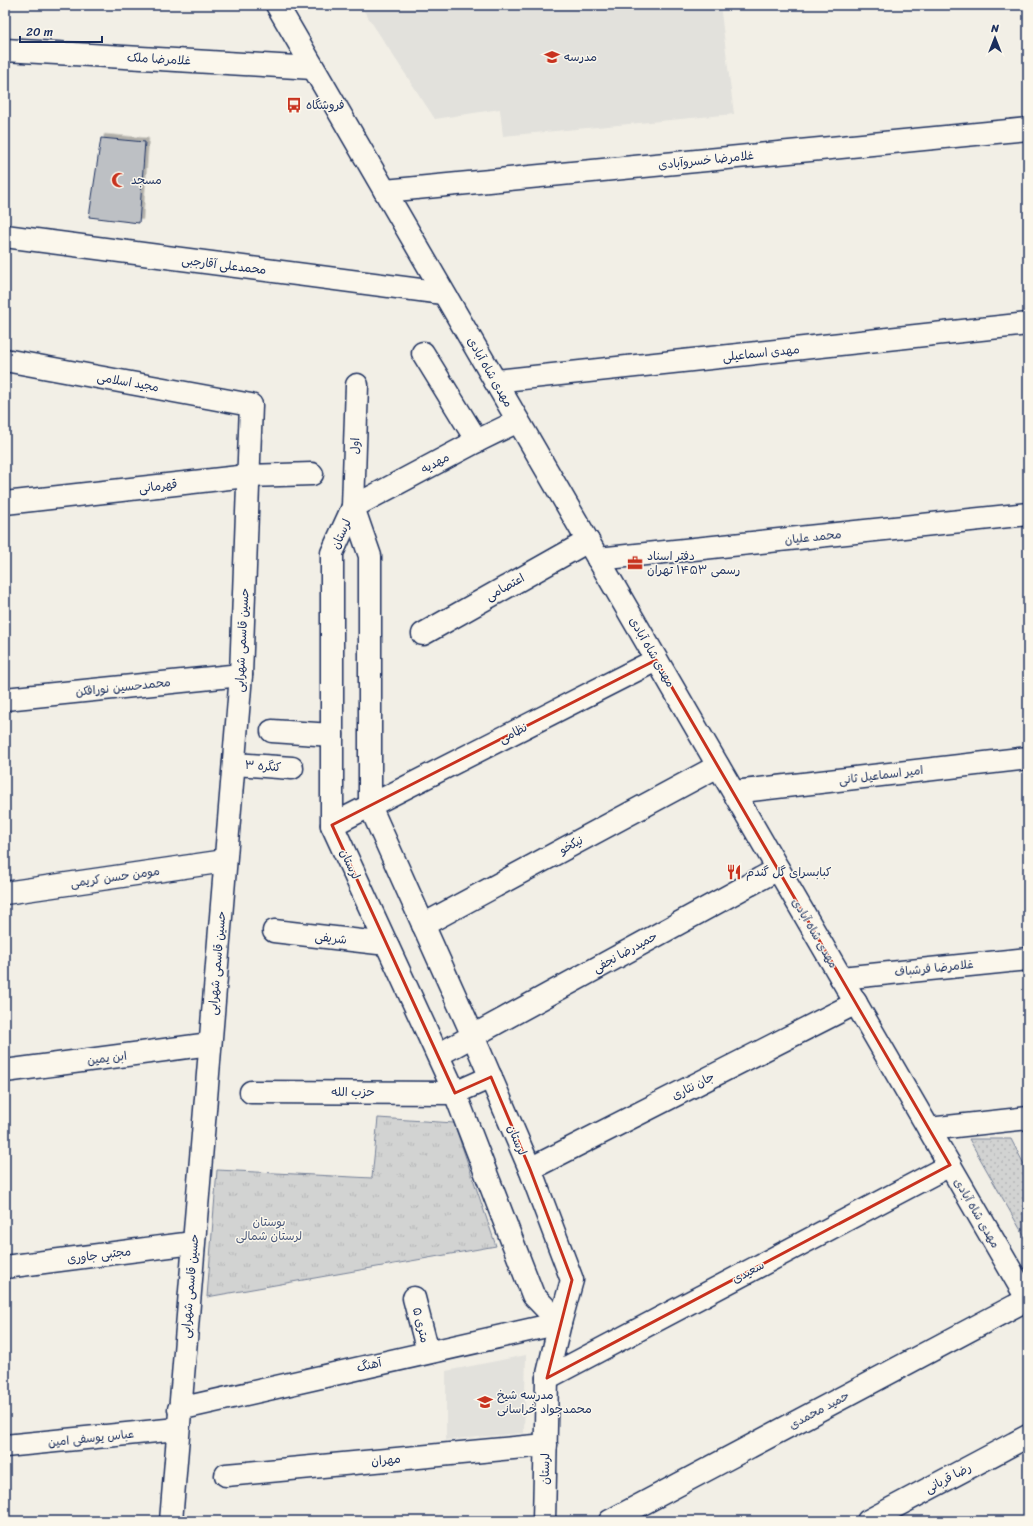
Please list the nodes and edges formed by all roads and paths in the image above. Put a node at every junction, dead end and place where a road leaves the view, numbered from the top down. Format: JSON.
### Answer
{"nodes":[{"id":1,"x":277,"y":5,"type":"edge"},
{"id":2,"x":5,"y":50,"type":"edge"},
{"id":3,"x":313,"y":68,"type":"junction"},
{"id":4,"x":1028,"y":129,"type":"edge"},
{"id":5,"x":385,"y":192,"type":"junction"},
{"id":6,"x":5,"y":236,"type":"edge"},
{"id":7,"x":443,"y":293,"type":"junction"},
{"id":8,"x":1028,"y":324,"type":"edge"},
{"id":9,"x":423,"y":353,"type":"dead end"},
{"id":10,"x":5,"y":360,"type":"edge"},
{"id":11,"x":495,"y":381,"type":"junction"},
{"id":12,"x":356,"y":385,"type":"dead end"},
{"id":13,"x":251,"y":405,"type":"joint"},
{"id":14,"x":518,"y":421,"type":"junction"},
{"id":15,"x":477,"y":440,"type":"junction"},
{"id":16,"x":312,"y":474,"type":"dead end"},
{"id":17,"x":248,"y":476,"type":"junction"},
{"id":18,"x":5,"y":503,"type":"edge"},
{"id":19,"x":353,"y":508,"type":"junction"},
{"id":20,"x":1028,"y":514,"type":"edge"},
{"id":21,"x":588,"y":541,"type":"junction"},
{"id":22,"x":598,"y":559,"type":"junction"},
{"id":23,"x":423,"y":634,"type":"dead end"},
{"id":24,"x":656,"y":660,"type":"junction"},
{"id":25,"x":241,"y":675,"type":"junction"},
{"id":26,"x":5,"y":699,"type":"edge"},
{"id":27,"x":272,"y":732,"type":"dead end"},
{"id":28,"x":332,"y":735,"type":"junction"},
{"id":29,"x":1028,"y":758,"type":"edge"},
{"id":30,"x":234,"y":764,"type":"junction"},
{"id":31,"x":718,"y":766,"type":"junction"},
{"id":32,"x":292,"y":768,"type":"dead end"},
{"id":33,"x":734,"y":792,"type":"junction"},
{"id":34,"x":370,"y":806,"type":"junction"},
{"id":35,"x":332,"y":825,"type":"junction"},
{"id":36,"x":225,"y":861,"type":"junction"},
{"id":37,"x":778,"y":868,"type":"junction"},
{"id":38,"x":5,"y":893,"type":"edge"},
{"id":39,"x":423,"y":924,"type":"junction"},
{"id":40,"x":274,"y":931,"type":"dead end"},
{"id":41,"x":387,"y":944,"type":"junction"},
{"id":42,"x":1028,"y":959,"type":"edge"},
{"id":43,"x":841,"y":978,"type":"junction"},
{"id":44,"x":856,"y":1003,"type":"junction"},
{"id":45,"x":473,"y":1036,"type":"junction"},
{"id":46,"x":210,"y":1044,"type":"junction"},
{"id":47,"x":438,"y":1055,"type":"junction"},
{"id":48,"x":5,"y":1071,"type":"edge"},
{"id":49,"x":491,"y":1077,"type":"junction"},
{"id":50,"x":251,"y":1092,"type":"dead end"},
{"id":51,"x":455,"y":1092,"type":"junction"},
{"id":52,"x":1028,"y":1118,"type":"edge"},
{"id":53,"x":929,"y":1128,"type":"junction"},
{"id":54,"x":950,"y":1165,"type":"junction"},
{"id":55,"x":530,"y":1170,"type":"junction"},
{"id":56,"x":193,"y":1243,"type":"junction"},
{"id":57,"x":5,"y":1267,"type":"edge"},
{"id":58,"x":1022,"y":1278,"type":"edge"},
{"id":59,"x":414,"y":1298,"type":"dead end"},
{"id":60,"x":1028,"y":1299,"type":"edge"},
{"id":61,"x":560,"y":1323,"type":"junction"},
{"id":62,"x":428,"y":1352,"type":"junction"},
{"id":63,"x":547,"y":1378,"type":"junction"},
{"id":64,"x":178,"y":1419,"type":"junction"},
{"id":65,"x":1028,"y":1436,"type":"edge"},
{"id":66,"x":546,"y":1445,"type":"junction"},
{"id":67,"x":5,"y":1446,"type":"edge"},
{"id":68,"x":226,"y":1474,"type":"dead end"},
{"id":69,"x":170,"y":1521,"type":"edge"},
{"id":70,"x":544,"y":1521,"type":"edge"},
{"id":71,"x":610,"y":1521,"type":"edge"},
{"id":72,"x":868,"y":1521,"type":"edge"}],
"edges":[{"from":1,"to":3,"type":"street","name":"مهدی شاه آبادی"},
{"from":2,"to":3,"type":"street","name":"غلامرضا ملک"},
{"from":3,"to":5,"type":"street","name":"مهدی شاه آبادی"},
{"from":4,"to":5,"type":"street","name":"غلامرضا خسروآبادی"},
{"from":5,"to":7,"type":"street","name":"مهدی شاه آبادی"},
{"from":6,"to":7,"type":"street","name":"محمدعلی آقارجبی"},
{"from":7,"to":11,"type":"street","name":"مهدی شاه آبادی"},
{"from":8,"to":11,"type":"street","name":"مهدی اسماعیلی"},
{"from":9,"to":15,"type":"street"},
{"from":10,"to":13,"type":"street","name":"مجید اسلامی"},
{"from":11,"to":14,"type":"street","name":"مهدی شاه آبادی"},
{"from":12,"to":19,"type":"street","name":"اول"},
{"from":13,"to":17,"type":"street","name":"حسین قاسمی شهرابی"},
{"from":14,"to":15,"type":"street","name":"مهدیه"},
{"from":14,"to":21,"type":"street","name":"مهدی شاه آبادی"},
{"from":15,"to":19,"type":"street","name":"مهدیه"},
{"from":16,"to":17,"type":"street","name":"قهرمانی"},
{"from":17,"to":18,"type":"street","name":"قهرمانی"},
{"from":17,"to":25,"type":"street","name":"حسین قاسمی شهرابی"},
{"from":19,"to":28,"type":"street","name":"لرستان"},
{"from":19,"to":34,"type":"street","name":"لرستان"},
{"from":20,"to":22,"type":"street","name":"محمد علیان"},
{"from":21,"to":22,"type":"street","name":"مهدی شاه آبادی"},
{"from":21,"to":23,"type":"street","name":"اعتصامی"},
{"from":22,"to":24,"type":"street","name":"مهدی شاه آبادی"},
{"from":24,"to":31,"type":"street","name":"مهدی شاه آبادی"},
{"from":24,"to":34,"type":"street","name":"نظامی"},
{"from":25,"to":26,"type":"street","name":"محمدحسین نورافکن"},
{"from":25,"to":30,"type":"street","name":"حسین قاسمی شهرابی"},
{"from":27,"to":28,"type":"street"},
{"from":28,"to":35,"type":"street","name":"لرستان"},
{"from":29,"to":33,"type":"street","name":"امیر اسماعیل ثانی"},
{"from":30,"to":32,"type":"street","name":"کنگره ۳"},
{"from":30,"to":36,"type":"street","name":"حسین قاسمی شهرابی"},
{"from":31,"to":33,"type":"street","name":"مهدی شاه آبادی"},
{"from":31,"to":39,"type":"street","name":"نیکخو"},
{"from":33,"to":37,"type":"street","name":"مهدی شاه آبادی"},
{"from":34,"to":35,"type":"street","name":"نظامی"},
{"from":34,"to":39,"type":"street","name":"لرستان"},
{"from":35,"to":41,"type":"street","name":"لرستان"},
{"from":36,"to":38,"type":"street","name":"مومن حسن کریمی"},
{"from":36,"to":46,"type":"street","name":"حسین قاسمی شهرابی"},
{"from":37,"to":43,"type":"street","name":"مهدی شاه آبادی"},
{"from":37,"to":45,"type":"street","name":"حمیدرضا نجفی"},
{"from":39,"to":45,"type":"street","name":"لرستان"},
{"from":40,"to":41,"type":"street","name":"شریفی"},
{"from":41,"to":47,"type":"street","name":"لرستان"},
{"from":42,"to":43,"type":"street","name":"غلامرضا فرشباف"},
{"from":43,"to":44,"type":"street","name":"مهدی شاه آبادی"},
{"from":44,"to":53,"type":"street","name":"مهدی شاه آبادی"},
{"from":44,"to":55,"type":"street","name":"جان نثاری"},
{"from":45,"to":47,"type":"street","name":"حمیدرضا نجفی"},
{"from":45,"to":49,"type":"street","name":"لرستان"},
{"from":46,"to":48,"type":"street","name":"ابن یمین"},
{"from":46,"to":56,"type":"street","name":"حسین قاسمی شهرابی"},
{"from":47,"to":51,"type":"street","name":"لرستان"},
{"from":49,"to":51,"type":"street"},
{"from":49,"to":55,"type":"street","name":"لرستان"},
{"from":50,"to":51,"type":"street","name":"حزب الله"},
{"from":51,"to":61,"type":"street","name":"لرستان"},
{"from":52,"to":53,"type":"street"},
{"from":53,"to":54,"type":"street","name":"مهدی شاه آبادی"},
{"from":54,"to":58,"type":"street","name":"مهدی شاه آبادی"},
{"from":54,"to":63,"type":"street","name":"سعیدی"},
{"from":55,"to":61,"type":"street","name":"لرستان"},
{"from":56,"to":57,"type":"street","name":"مجتبی جاوری"},
{"from":56,"to":64,"type":"street","name":"حسین قاسمی شهرابی"},
{"from":58,"to":60,"type":"street","name":"مهدی شاه آبادی"},
{"from":59,"to":62,"type":"street","name":"۵ متری"},
{"from":60,"to":71,"type":"street","name":"حمید محمدی"},
{"from":61,"to":62,"type":"street","name":"آهنگ"},
{"from":61,"to":63,"type":"street","name":"لرستان"},
{"from":62,"to":64,"type":"street","name":"آهنگ"},
{"from":63,"to":66,"type":"street","name":"لرستان"},
{"from":64,"to":67,"type":"street","name":"عباس یوسفی امین"},
{"from":64,"to":69,"type":"street","name":"حسین قاسمی شهرابی"},
{"from":65,"to":72,"type":"street","name":"رضا قربانی"},
{"from":66,"to":68,"type":"street","name":"مهران"},
{"from":66,"to":70,"type":"street","name":"لرستان"}]}
